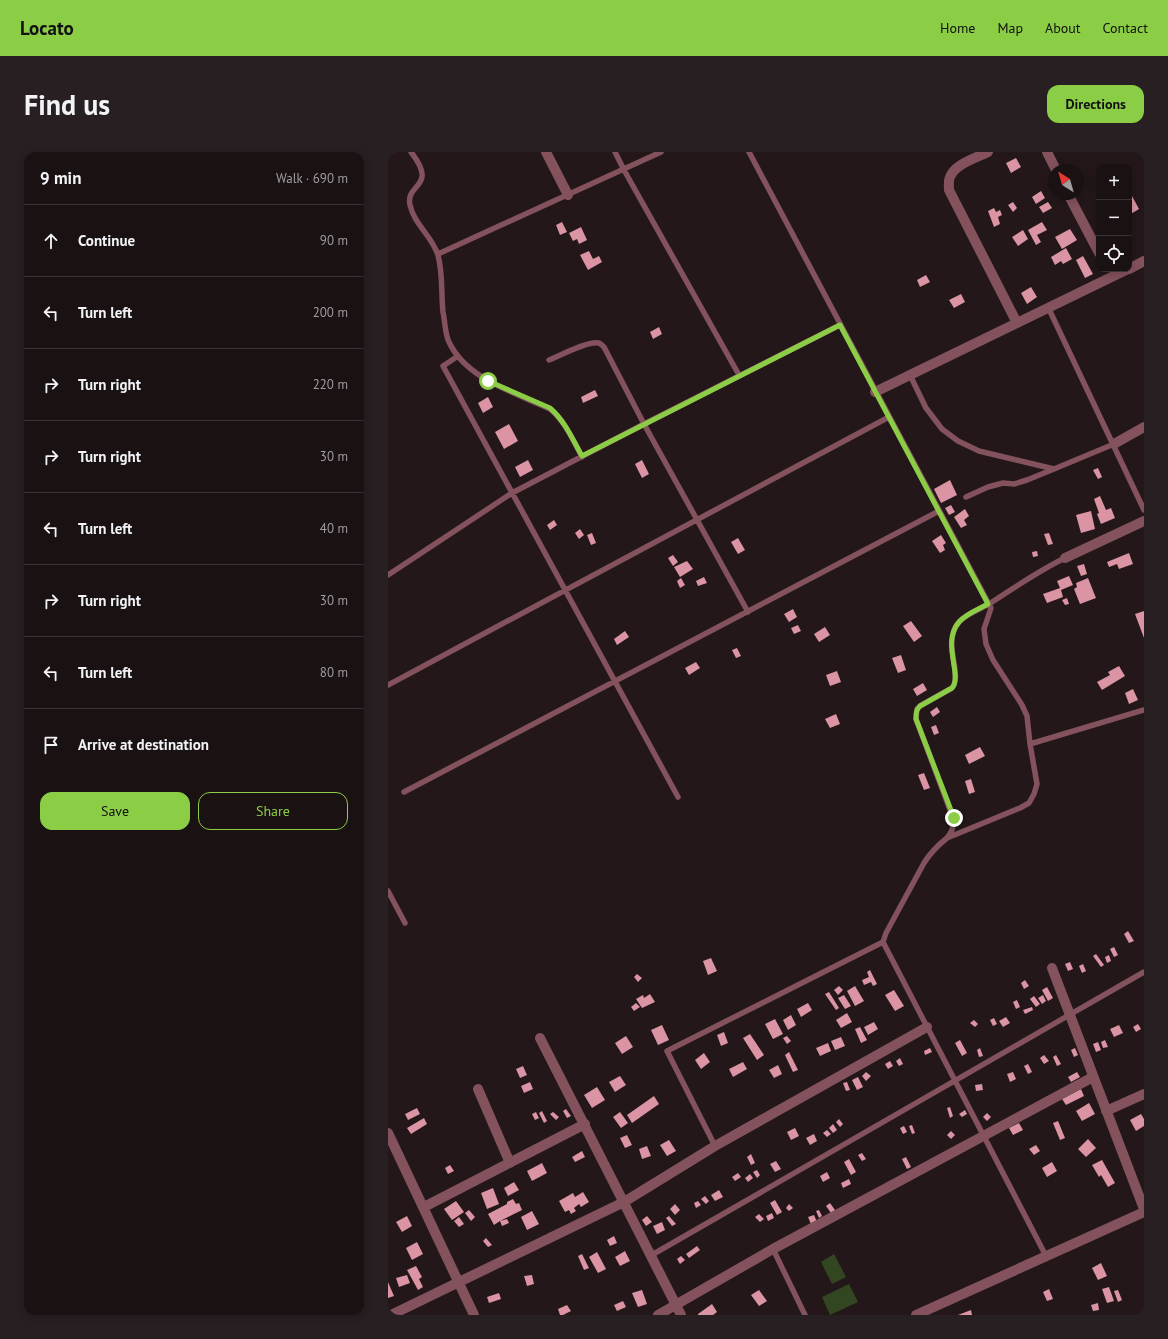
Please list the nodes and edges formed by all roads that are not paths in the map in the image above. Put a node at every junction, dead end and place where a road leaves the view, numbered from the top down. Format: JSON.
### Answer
{"nodes":[{"id":1,"x":411,"y":152,"type":"edge"},
{"id":2,"x":546,"y":152,"type":"edge"},
{"id":3,"x":615,"y":152,"type":"edge"},
{"id":4,"x":661,"y":152,"type":"edge"},
{"id":5,"x":749,"y":152,"type":"edge"},
{"id":6,"x":988,"y":152,"type":"edge"},
{"id":7,"x":1047,"y":152,"type":"edge"},
{"id":8,"x":1053,"y":164,"type":"edge"},
{"id":9,"x":624,"y":170,"type":"junction"},
{"id":10,"x":568,"y":195,"type":"junction"},
{"id":11,"x":1071,"y":200,"type":"edge"},
{"id":12,"x":1096,"y":247,"type":"edge"},
{"id":13,"x":438,"y":254,"type":"junction"},
{"id":14,"x":1144,"y":261,"type":"edge"},
{"id":15,"x":1132,"y":267,"type":"edge"},
{"id":16,"x":1109,"y":273,"type":"edge"},
{"id":17,"x":1048,"y":307,"type":"junction"},
{"id":18,"x":1017,"y":323,"type":"junction"},
{"id":19,"x":840,"y":325,"type":"junction"},
{"id":20,"x":458,"y":356,"type":"junction"},
{"id":21,"x":549,"y":360,"type":"dead end"},
{"id":22,"x":910,"y":375,"type":"junction"},
{"id":23,"x":739,"y":376,"type":"junction"},
{"id":24,"x":874,"y":393,"type":"junction"},
{"id":25,"x":889,"y":417,"type":"junction"},
{"id":26,"x":644,"y":424,"type":"junction"},
{"id":27,"x":1144,"y":427,"type":"edge"},
{"id":28,"x":1114,"y":444,"type":"junction"},
{"id":29,"x":582,"y":456,"type":"junction"},
{"id":30,"x":1054,"y":469,"type":"junction"},
{"id":31,"x":512,"y":493,"type":"junction"},
{"id":32,"x":966,"y":497,"type":"dead end"},
{"id":33,"x":1144,"y":510,"type":"edge"},
{"id":34,"x":939,"y":511,"type":"junction"},
{"id":35,"x":697,"y":520,"type":"junction"},
{"id":36,"x":1144,"y":521,"type":"edge"},
{"id":37,"x":1065,"y":558,"type":"joint"},
{"id":38,"x":388,"y":575,"type":"edge"},
{"id":39,"x":565,"y":590,"type":"junction"},
{"id":40,"x":988,"y":604,"type":"junction"},
{"id":41,"x":748,"y":612,"type":"junction"},
{"id":42,"x":615,"y":681,"type":"junction"},
{"id":43,"x":388,"y":685,"type":"edge"},
{"id":44,"x":1144,"y":710,"type":"edge"},
{"id":45,"x":1030,"y":744,"type":"junction"},
{"id":46,"x":404,"y":792,"type":"dead end"},
{"id":47,"x":678,"y":797,"type":"dead end"},
{"id":48,"x":947,"y":838,"type":"junction"},
{"id":49,"x":388,"y":891,"type":"edge"},
{"id":50,"x":405,"y":923,"type":"dead end"},
{"id":51,"x":883,"y":942,"type":"junction"},
{"id":52,"x":1052,"y":968,"type":"dead end"},
{"id":53,"x":1144,"y":972,"type":"edge"},
{"id":54,"x":1069,"y":1014,"type":"junction"},
{"id":55,"x":927,"y":1026,"type":"junction"},
{"id":56,"x":540,"y":1038,"type":"dead end"},
{"id":57,"x":1093,"y":1076,"type":"junction"},
{"id":58,"x":955,"y":1080,"type":"junction"},
{"id":59,"x":478,"y":1089,"type":"dead end"},
{"id":60,"x":1144,"y":1094,"type":"edge"},
{"id":61,"x":1106,"y":1111,"type":"junction"},
{"id":62,"x":585,"y":1124,"type":"junction"},
{"id":63,"x":388,"y":1133,"type":"edge"},
{"id":64,"x":984,"y":1136,"type":"junction"},
{"id":65,"x":715,"y":1146,"type":"junction"},
{"id":66,"x":510,"y":1163,"type":"junction"},
{"id":67,"x":624,"y":1202,"type":"junction"},
{"id":68,"x":424,"y":1208,"type":"junction"},
{"id":69,"x":1144,"y":1209,"type":"edge"},
{"id":70,"x":1144,"y":1212,"type":"edge"},
{"id":71,"x":773,"y":1249,"type":"junction"},
{"id":72,"x":650,"y":1256,"type":"junction"},
{"id":73,"x":1046,"y":1256,"type":"junction"},
{"id":74,"x":459,"y":1283,"type":"junction"},
{"id":75,"x":676,"y":1306,"type":"junction"},
{"id":76,"x":929,"y":1312,"type":"edge"},
{"id":77,"x":391,"y":1315,"type":"edge"},
{"id":78,"x":474,"y":1315,"type":"edge"},
{"id":79,"x":658,"y":1315,"type":"edge"},
{"id":80,"x":681,"y":1315,"type":"edge"},
{"id":81,"x":805,"y":1315,"type":"edge"},
{"id":82,"x":916,"y":1315,"type":"edge"}],
"edges":[{"from":1,"to":13,"type":"lane"},
{"from":2,"to":10,"type":"street"},
{"from":3,"to":9,"type":"lane"},
{"from":4,"to":9,"type":"lane"},
{"from":5,"to":19,"type":"lane"},
{"from":6,"to":18,"type":"street"},
{"from":7,"to":8,"type":"street"},
{"from":9,"to":10,"type":"lane"},
{"from":9,"to":23,"type":"lane"},
{"from":10,"to":13,"type":"lane"},
{"from":11,"to":12,"type":"street"},
{"from":13,"to":20,"type":"lane"},
{"from":14,"to":15,"type":"street"},
{"from":16,"to":17,"type":"street"},
{"from":17,"to":18,"type":"street"},
{"from":17,"to":28,"type":"lane"},
{"from":18,"to":22,"type":"street"},
{"from":19,"to":23,"type":"lane"},
{"from":19,"to":24,"type":"lane"},
{"from":20,"to":29,"type":"lane"},
{"from":20,"to":31,"type":"lane"},
{"from":21,"to":26,"type":"lane"},
{"from":22,"to":24,"type":"street"},
{"from":22,"to":30,"type":"lane"},
{"from":23,"to":26,"type":"lane"},
{"from":24,"to":25,"type":"lane"},
{"from":25,"to":34,"type":"lane"},
{"from":25,"to":35,"type":"lane"},
{"from":26,"to":29,"type":"lane"},
{"from":26,"to":35,"type":"lane"},
{"from":27,"to":28,"type":"street"},
{"from":28,"to":30,"type":"lane"},
{"from":28,"to":33,"type":"lane"},
{"from":29,"to":31,"type":"lane"},
{"from":30,"to":32,"type":"lane"},
{"from":31,"to":38,"type":"lane"},
{"from":31,"to":39,"type":"lane"},
{"from":34,"to":40,"type":"lane"},
{"from":34,"to":41,"type":"lane"},
{"from":35,"to":39,"type":"lane"},
{"from":35,"to":41,"type":"lane"},
{"from":36,"to":37,"type":"street"},
{"from":37,"to":40,"type":"lane"},
{"from":39,"to":42,"type":"lane"},
{"from":39,"to":43,"type":"lane"},
{"from":40,"to":45,"type":"lane"},
{"from":40,"to":48,"type":"lane"},
{"from":41,"to":42,"type":"lane"},
{"from":42,"to":46,"type":"lane"},
{"from":42,"to":47,"type":"lane"},
{"from":44,"to":45,"type":"lane"},
{"from":45,"to":48,"type":"lane"},
{"from":48,"to":51,"type":"lane"},
{"from":49,"to":50,"type":"lane"},
{"from":51,"to":55,"type":"lane"},
{"from":51,"to":65,"type":"lane"},
{"from":52,"to":54,"type":"street"},
{"from":53,"to":54,"type":"lane"},
{"from":54,"to":57,"type":"street"},
{"from":54,"to":58,"type":"lane"},
{"from":55,"to":58,"type":"lane"},
{"from":55,"to":65,"type":"street"},
{"from":56,"to":62,"type":"street"},
{"from":57,"to":61,"type":"street"},
{"from":57,"to":64,"type":"street"},
{"from":58,"to":64,"type":"lane"},
{"from":58,"to":72,"type":"lane"},
{"from":59,"to":66,"type":"street"},
{"from":60,"to":61,"type":"street"},
{"from":61,"to":69,"type":"street"},
{"from":62,"to":66,"type":"street"},
{"from":62,"to":67,"type":"street"},
{"from":63,"to":68,"type":"street"},
{"from":64,"to":71,"type":"street"},
{"from":64,"to":73,"type":"lane"},
{"from":65,"to":67,"type":"street"},
{"from":66,"to":68,"type":"street"},
{"from":67,"to":72,"type":"street"},
{"from":67,"to":74,"type":"street"},
{"from":68,"to":74,"type":"street"},
{"from":70,"to":73,"type":"street"},
{"from":71,"to":75,"type":"street"},
{"from":71,"to":81,"type":"lane"},
{"from":72,"to":75,"type":"street"},
{"from":73,"to":76,"type":"street"},
{"from":74,"to":77,"type":"street"},
{"from":74,"to":78,"type":"street"},
{"from":75,"to":79,"type":"street"},
{"from":75,"to":80,"type":"street"},
{"from":76,"to":82,"type":"street"}]}
